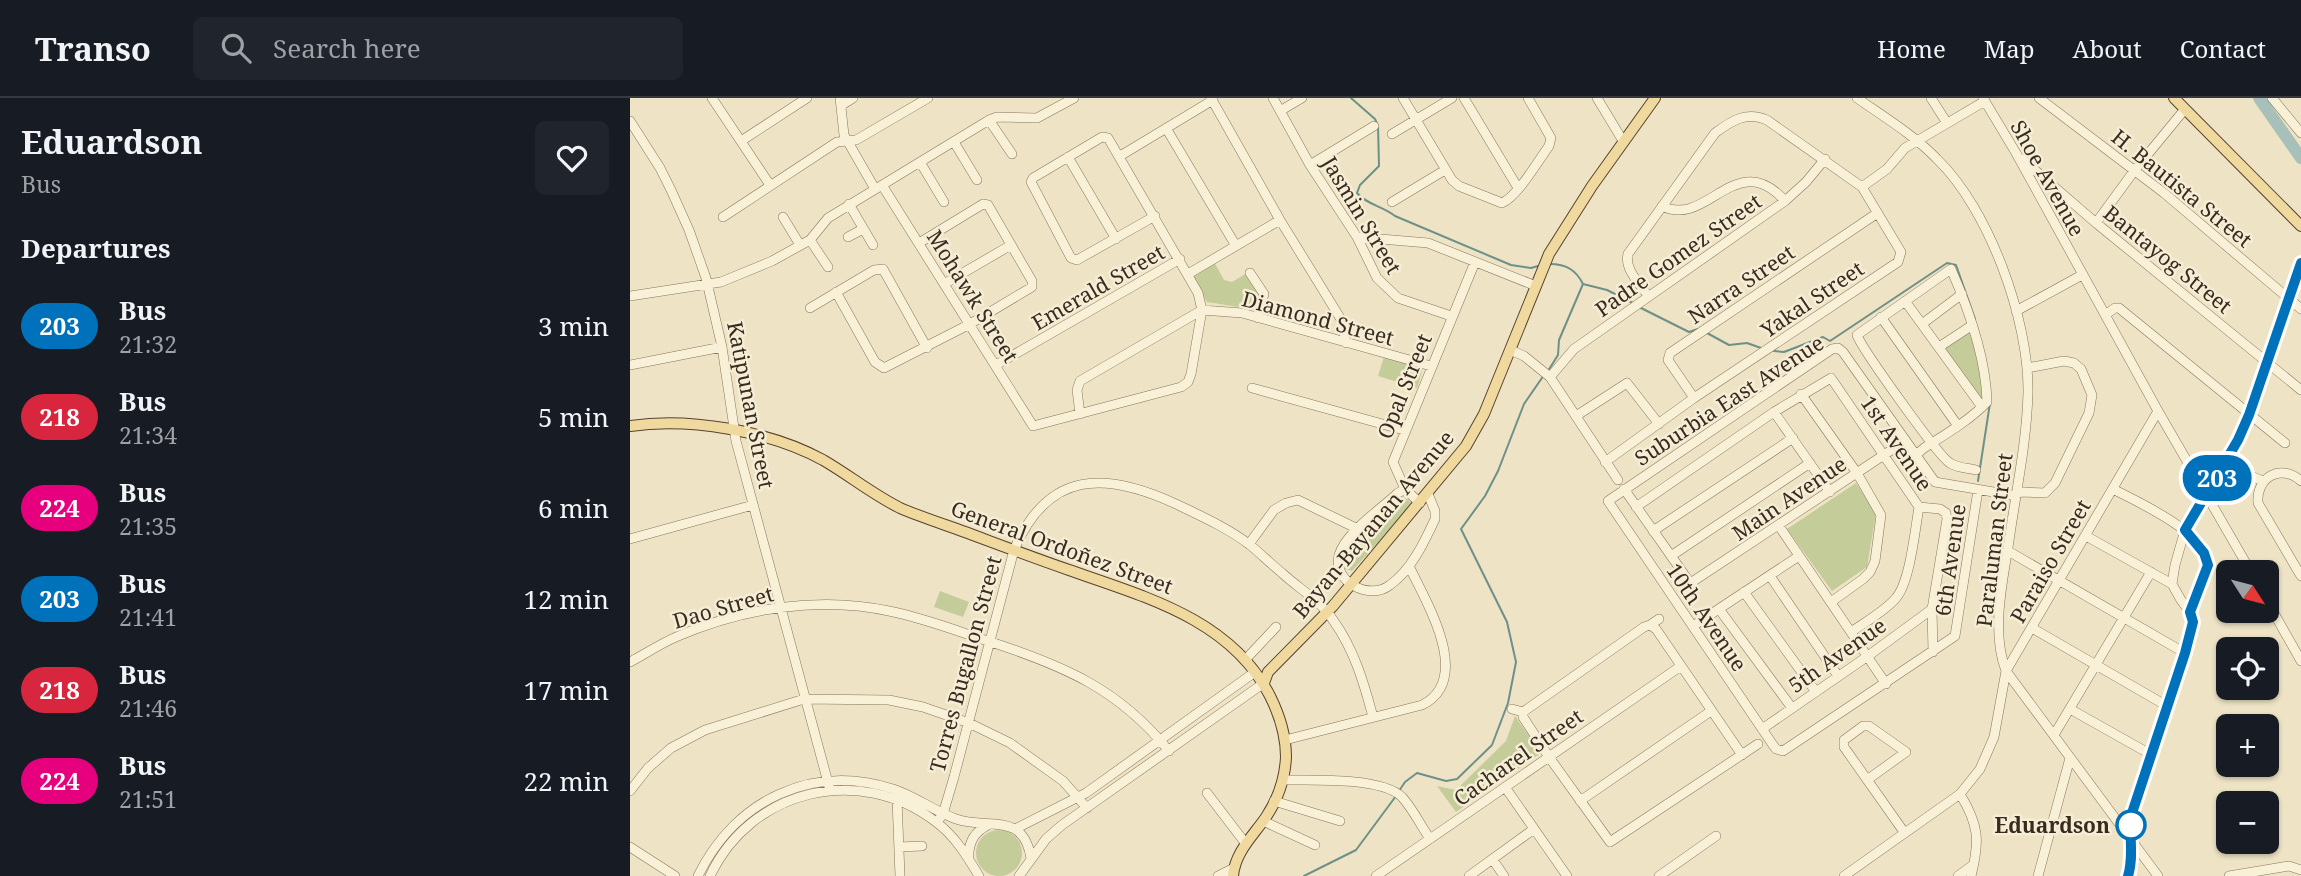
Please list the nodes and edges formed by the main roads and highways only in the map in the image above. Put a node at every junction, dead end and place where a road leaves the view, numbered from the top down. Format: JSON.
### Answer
{"nodes":[{"id":1,"x":1655,"y":98,"type":"edge"},
{"id":2,"x":2174,"y":98,"type":"edge"},
{"id":3,"x":2301,"y":226,"type":"edge"},
{"id":4,"x":630,"y":426,"type":"edge"},
{"id":5,"x":1266,"y":677,"type":"junction"},
{"id":6,"x":1234,"y":872,"type":"edge"}],
"edges":[{"from":1,"to":5,"type":"main road","name":"Bayan-Bayanan Avenue"},
{"from":2,"to":3,"type":"main road"},
{"from":4,"to":5,"type":"main road","name":"General Ordoñez Street"},
{"from":5,"to":6,"type":"main road"}]}
